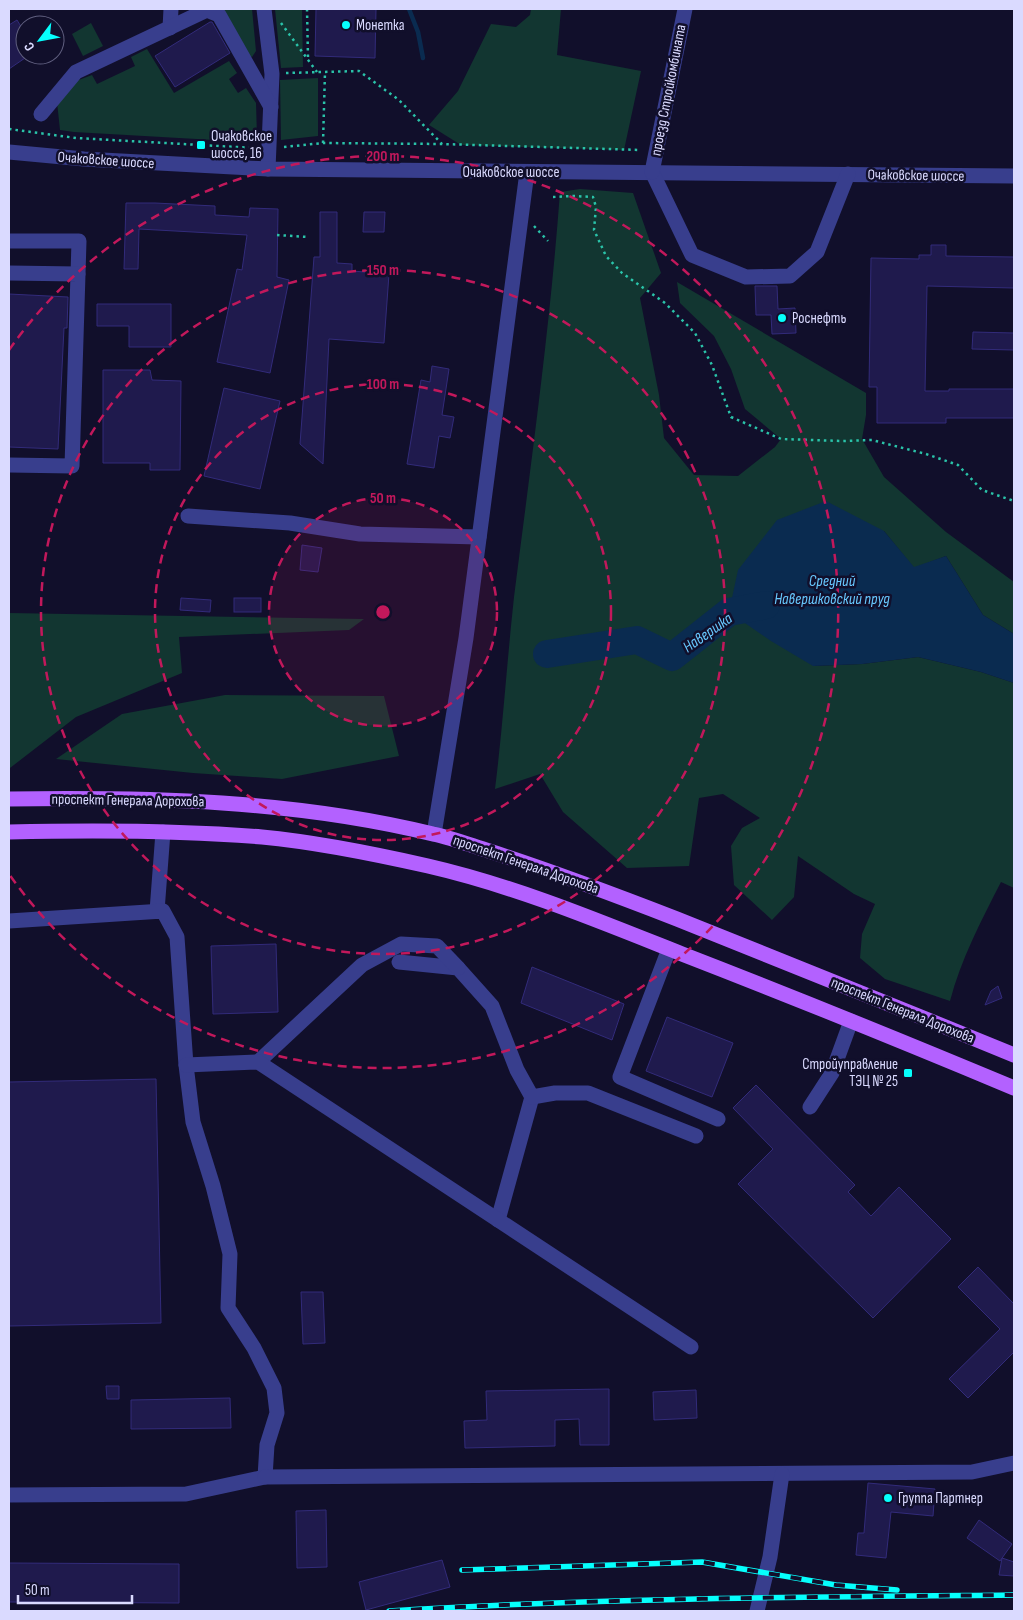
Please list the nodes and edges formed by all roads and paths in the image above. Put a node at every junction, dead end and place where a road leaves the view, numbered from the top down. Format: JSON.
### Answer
{"nodes":[{"id":1,"x":171,"y":9,"type":"edge"},
{"id":2,"x":307,"y":9,"type":"edge"},
{"id":3,"x":685,"y":9,"type":"edge"},
{"id":4,"x":270,"y":12,"type":"edge"},
{"id":5,"x":170,"y":28,"type":"junction"},
{"id":6,"x":308,"y":59,"type":"junction"},
{"id":7,"x":317,"y":72,"type":"junction"},
{"id":8,"x":325,"y":72,"type":"junction"},
{"id":9,"x":282,"y":74,"type":"dead end"},
{"id":10,"x":271,"y":107,"type":"junction"},
{"id":11,"x":41,"y":114,"type":"dead end"},
{"id":12,"x":9,"y":128,"type":"edge"},
{"id":13,"x":323,"y":143,"type":"junction"},
{"id":14,"x":442,"y":144,"type":"junction"},
{"id":15,"x":269,"y":148,"type":"junction"},
{"id":16,"x":656,"y":151,"type":"junction"},
{"id":17,"x":9,"y":152,"type":"edge"},
{"id":18,"x":268,"y":169,"type":"junction"},
{"id":19,"x":527,"y":172,"type":"junction"},
{"id":20,"x":652,"y":172,"type":"junction"},
{"id":21,"x":848,"y":174,"type":"junction"},
{"id":22,"x":1014,"y":176,"type":"edge"},
{"id":23,"x":553,"y":198,"type":"dead end"},
{"id":24,"x":277,"y":235,"type":"dead end"},
{"id":25,"x":308,"y":237,"type":"dead end"},
{"id":26,"x":9,"y":241,"type":"edge"},
{"id":27,"x":9,"y":273,"type":"edge"},
{"id":28,"x":78,"y":274,"type":"junction"},
{"id":29,"x":9,"y":465,"type":"edge"},
{"id":30,"x":1014,"y":501,"type":"edge"},
{"id":31,"x":188,"y":516,"type":"dead end"},
{"id":32,"x":479,"y":538,"type":"junction"},
{"id":33,"x":9,"y":799,"type":"edge"},
{"id":34,"x":9,"y":832,"type":"edge"},
{"id":35,"x":163,"y":832,"type":"junction"},
{"id":36,"x":434,"y":834,"type":"junction"},
{"id":37,"x":156,"y":912,"type":"junction"},
{"id":38,"x":9,"y":921,"type":"edge"},
{"id":39,"x":669,"y":948,"type":"junction"},
{"id":40,"x":399,"y":962,"type":"dead end"},
{"id":41,"x":458,"y":968,"type":"junction"},
{"id":42,"x":851,"y":1021,"type":"junction"},
{"id":43,"x":1014,"y":1055,"type":"edge"},
{"id":44,"x":258,"y":1062,"type":"junction"},
{"id":45,"x":186,"y":1065,"type":"junction"},
{"id":46,"x":1014,"y":1088,"type":"edge"},
{"id":47,"x":532,"y":1098,"type":"junction"},
{"id":48,"x":810,"y":1107,"type":"dead end"},
{"id":49,"x":718,"y":1119,"type":"dead end"},
{"id":50,"x":696,"y":1136,"type":"dead end"},
{"id":51,"x":498,"y":1220,"type":"junction"},
{"id":52,"x":691,"y":1347,"type":"dead end"},
{"id":53,"x":1014,"y":1463,"type":"edge"},
{"id":54,"x":782,"y":1474,"type":"junction"},
{"id":55,"x":264,"y":1477,"type":"junction"},
{"id":56,"x":9,"y":1495,"type":"edge"},
{"id":57,"x":757,"y":1611,"type":"edge"}],
"edges":[{"from":1,"to":5,"type":"street"},
{"from":2,"to":6,"type":"path"},
{"from":3,"to":16,"type":"street","name":"проезд Стройкомбината"},
{"from":4,"to":6,"type":"path"},
{"from":4,"to":10,"type":"street"},
{"from":5,"to":10,"type":"street"},
{"from":5,"to":11,"type":"street"},
{"from":6,"to":7,"type":"path"},
{"from":7,"to":8,"type":"path"},
{"from":7,"to":9,"type":"path"},
{"from":8,"to":13,"type":"path"},
{"from":8,"to":14,"type":"path"},
{"from":10,"to":15,"type":"street"},
{"from":12,"to":15,"type":"path"},
{"from":13,"to":14,"type":"path"},
{"from":13,"to":15,"type":"path"},
{"from":14,"to":16,"type":"path"},
{"from":15,"to":18,"type":"street"},
{"from":16,"to":20,"type":"street","name":"проезд Стройкомбината"},
{"from":17,"to":18,"type":"street","name":"Очаковское шоссе"},
{"from":18,"to":19,"type":"street","name":"Очаковское шоссе"},
{"from":19,"to":20,"type":"street","name":"Очаковское шоссе"},
{"from":19,"to":32,"type":"street"},
{"from":20,"to":21,"type":"street","name":"Очаковское шоссе"},
{"from":20,"to":21,"type":"street"},
{"from":21,"to":22,"type":"street","name":"Очаковское шоссе"},
{"from":23,"to":30,"type":"path"},
{"from":24,"to":25,"type":"path"},
{"from":26,"to":28,"type":"street"},
{"from":27,"to":28,"type":"street"},
{"from":28,"to":29,"type":"street"},
{"from":31,"to":32,"type":"street"},
{"from":32,"to":36,"type":"street"},
{"from":33,"to":36,"type":"main road","name":"проспект Генерала Дорохова"},
{"from":34,"to":35,"type":"main road","name":"проспект Генерала Дорохова"},
{"from":35,"to":37,"type":"street"},
{"from":35,"to":39,"type":"main road","name":"проспект Генерала Дорохова"},
{"from":36,"to":43,"type":"main road","name":"проспект Генерала Дорохова"},
{"from":37,"to":38,"type":"street"},
{"from":37,"to":45,"type":"street"},
{"from":39,"to":42,"type":"main road","name":"проспект Генерала Дорохова"},
{"from":39,"to":49,"type":"street"},
{"from":40,"to":41,"type":"street"},
{"from":41,"to":44,"type":"street"},
{"from":41,"to":47,"type":"street"},
{"from":42,"to":46,"type":"main road","name":"проспект Генерала Дорохова"},
{"from":42,"to":48,"type":"street"},
{"from":44,"to":45,"type":"street"},
{"from":44,"to":51,"type":"street"},
{"from":45,"to":55,"type":"street"},
{"from":47,"to":50,"type":"street"},
{"from":47,"to":51,"type":"street"},
{"from":51,"to":52,"type":"street"},
{"from":53,"to":54,"type":"street"},
{"from":54,"to":55,"type":"street"},
{"from":54,"to":57,"type":"street"},
{"from":55,"to":56,"type":"street"}]}
